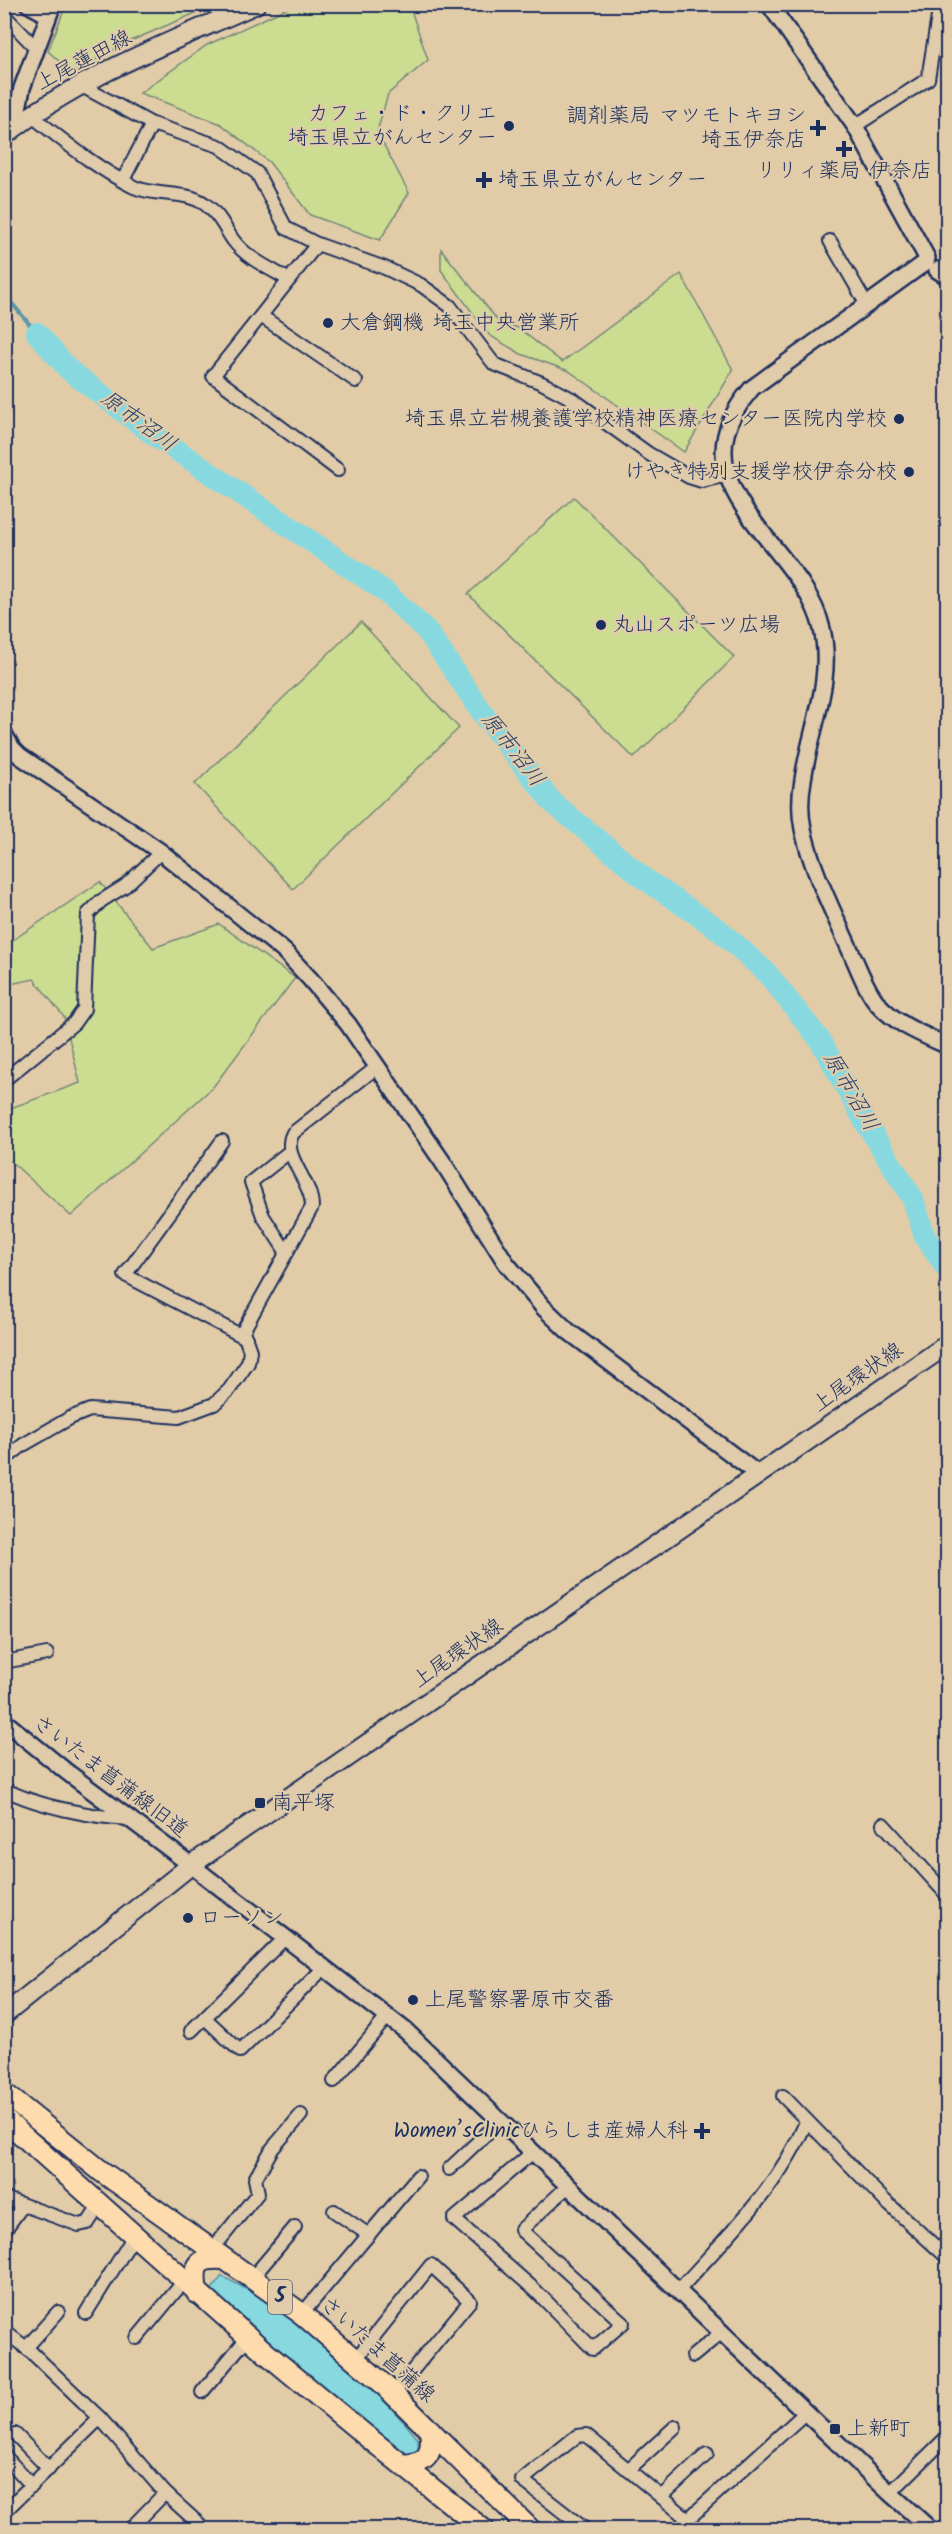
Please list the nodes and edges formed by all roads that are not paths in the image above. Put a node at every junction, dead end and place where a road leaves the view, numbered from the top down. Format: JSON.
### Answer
{"nodes":[{"id":1,"x":28,"y":4,"type":"edge"},
{"id":2,"x":256,"y":4,"type":"edge"},
{"id":3,"x":769,"y":4,"type":"edge"},
{"id":4,"x":940,"y":4,"type":"edge"},
{"id":5,"x":51,"y":10,"type":"edge"},
{"id":6,"x":4,"y":15,"type":"edge"},
{"id":7,"x":948,"y":30,"type":"edge"},
{"id":8,"x":36,"y":48,"type":"junction"},
{"id":9,"x":948,"y":54,"type":"edge"},
{"id":10,"x":80,"y":85,"type":"junction"},
{"id":11,"x":32,"y":116,"type":"junction"},
{"id":12,"x":152,"y":124,"type":"junction"},
{"id":13,"x":855,"y":126,"type":"junction"},
{"id":14,"x":9,"y":133,"type":"edge"},
{"id":15,"x":123,"y":180,"type":"junction"},
{"id":16,"x":830,"y":241,"type":"dead end"},
{"id":17,"x":317,"y":244,"type":"junction"},
{"id":18,"x":289,"y":280,"type":"junction"},
{"id":19,"x":867,"y":305,"type":"junction"},
{"id":20,"x":261,"y":316,"type":"junction"},
{"id":21,"x":356,"y":381,"type":"dead end"},
{"id":22,"x":338,"y":470,"type":"dead end"},
{"id":23,"x":727,"y":475,"type":"junction"},
{"id":24,"x":4,"y":734,"type":"edge"},
{"id":25,"x":161,"y":852,"type":"junction"},
{"id":26,"x":948,"y":1046,"type":"edge"},
{"id":27,"x":376,"y":1067,"type":"junction"},
{"id":28,"x":4,"y":1080,"type":"edge"},
{"id":29,"x":222,"y":1141,"type":"dead end"},
{"id":30,"x":289,"y":1152,"type":"junction"},
{"id":31,"x":287,"y":1253,"type":"junction"},
{"id":32,"x":246,"y":1338,"type":"junction"},
{"id":33,"x":944,"y":1347,"type":"edge"},
{"id":34,"x":4,"y":1460,"type":"edge"},
{"id":35,"x":758,"y":1474,"type":"junction"},
{"id":36,"x":47,"y":1654,"type":"dead end"},
{"id":37,"x":4,"y":1662,"type":"edge"},
{"id":38,"x":4,"y":1721,"type":"edge"},
{"id":39,"x":4,"y":1790,"type":"edge"},
{"id":40,"x":129,"y":1819,"type":"junction"},
{"id":41,"x":883,"y":1824,"type":"dead end"},
{"id":42,"x":191,"y":1865,"type":"junction"},
{"id":43,"x":948,"y":1896,"type":"edge"},
{"id":44,"x":286,"y":1937,"type":"junction"},
{"id":45,"x":325,"y":1967,"type":"junction"},
{"id":46,"x":4,"y":2015,"type":"edge"},
{"id":47,"x":388,"y":2016,"type":"junction"},
{"id":48,"x":205,"y":2018,"type":"junction"},
{"id":49,"x":191,"y":2031,"type":"dead end"},
{"id":50,"x":334,"y":2081,"type":"dead end"},
{"id":51,"x":4,"y":2093,"type":"edge"},
{"id":52,"x":783,"y":2096,"type":"dead end"},
{"id":53,"x":301,"y":2115,"type":"dead end"},
{"id":54,"x":4,"y":2119,"type":"edge"},
{"id":55,"x":500,"y":2121,"type":"junction"},
{"id":56,"x":806,"y":2122,"type":"junction"},
{"id":57,"x":533,"y":2152,"type":"junction"},
{"id":58,"x":449,"y":2169,"type":"dead end"},
{"id":59,"x":418,"y":2176,"type":"dead end"},
{"id":60,"x":568,"y":2186,"type":"junction"},
{"id":61,"x":4,"y":2198,"type":"edge"},
{"id":62,"x":101,"y":2203,"type":"junction"},
{"id":63,"x":23,"y":2205,"type":"junction"},
{"id":64,"x":334,"y":2211,"type":"dead end"},
{"id":65,"x":295,"y":2227,"type":"dead end"},
{"id":66,"x":4,"y":2231,"type":"edge"},
{"id":67,"x":369,"y":2235,"type":"junction"},
{"id":68,"x":134,"y":2236,"type":"junction"},
{"id":69,"x":218,"y":2255,"type":"junction"},
{"id":70,"x":948,"y":2258,"type":"edge"},
{"id":71,"x":252,"y":2278,"type":"junction"},
{"id":72,"x":190,"y":2287,"type":"junction"},
{"id":73,"x":678,"y":2291,"type":"junction"},
{"id":74,"x":58,"y":2312,"type":"dead end"},
{"id":75,"x":86,"y":2313,"type":"dead end"},
{"id":76,"x":302,"y":2314,"type":"junction"},
{"id":77,"x":4,"y":2331,"type":"edge"},
{"id":78,"x":722,"y":2332,"type":"junction"},
{"id":79,"x":248,"y":2337,"type":"junction"},
{"id":80,"x":137,"y":2338,"type":"dead end"},
{"id":81,"x":27,"y":2348,"type":"junction"},
{"id":82,"x":693,"y":2356,"type":"dead end"},
{"id":83,"x":355,"y":2360,"type":"junction"},
{"id":84,"x":202,"y":2392,"type":"dead end"},
{"id":85,"x":393,"y":2394,"type":"junction"},
{"id":86,"x":806,"y":2412,"type":"junction"},
{"id":87,"x":100,"y":2418,"type":"junction"},
{"id":88,"x":675,"y":2427,"type":"dead end"},
{"id":89,"x":430,"y":2430,"type":"junction"},
{"id":90,"x":15,"y":2434,"type":"dead end"},
{"id":91,"x":948,"y":2436,"type":"edge"},
{"id":92,"x":706,"y":2454,"type":"dead end"},
{"id":93,"x":4,"y":2456,"type":"edge"},
{"id":94,"x":404,"y":2465,"type":"junction"},
{"id":95,"x":49,"y":2469,"type":"junction"},
{"id":96,"x":628,"y":2470,"type":"junction"},
{"id":97,"x":32,"y":2486,"type":"junction"},
{"id":98,"x":165,"y":2493,"type":"junction"},
{"id":99,"x":890,"y":2493,"type":"junction"},
{"id":100,"x":661,"y":2496,"type":"junction"},
{"id":101,"x":4,"y":2512,"type":"edge"},
{"id":102,"x":688,"y":2519,"type":"junction"},
{"id":103,"x":199,"y":2524,"type":"dead end"},
{"id":104,"x":129,"y":2529,"type":"edge"},
{"id":105,"x":484,"y":2529,"type":"edge"},
{"id":106,"x":531,"y":2529,"type":"edge"},
{"id":107,"x":586,"y":2529,"type":"edge"},
{"id":108,"x":676,"y":2529,"type":"edge"},
{"id":109,"x":931,"y":2529,"type":"edge"}],
"edges":[{"from":1,"to":5,"type":"street"},
{"from":2,"to":10,"type":"main road","name":"上尾蓮田線"},
{"from":3,"to":13,"type":"street"},
{"from":4,"to":13,"type":"street"},
{"from":5,"to":8,"type":"street"},
{"from":6,"to":8,"type":"street"},
{"from":7,"to":9,"type":"street"},
{"from":8,"to":14,"type":"street"},
{"from":10,"to":11,"type":"main road","name":"上尾蓮田線"},
{"from":10,"to":12,"type":"street"},
{"from":11,"to":14,"type":"main road","name":"上尾蓮田線"},
{"from":11,"to":15,"type":"street"},
{"from":12,"to":15,"type":"street"},
{"from":12,"to":17,"type":"street"},
{"from":13,"to":19,"type":"street"},
{"from":15,"to":18,"type":"street"},
{"from":16,"to":19,"type":"street"},
{"from":17,"to":18,"type":"street"},
{"from":17,"to":23,"type":"street"},
{"from":18,"to":20,"type":"street"},
{"from":19,"to":23,"type":"street"},
{"from":20,"to":21,"type":"street"},
{"from":20,"to":22,"type":"street"},
{"from":23,"to":26,"type":"street"},
{"from":24,"to":25,"type":"street"},
{"from":25,"to":27,"type":"street"},
{"from":25,"to":28,"type":"street"},
{"from":27,"to":30,"type":"street"},
{"from":27,"to":35,"type":"street"},
{"from":29,"to":32,"type":"street"},
{"from":30,"to":31,"type":"street"},
{"from":30,"to":31,"type":"street"},
{"from":31,"to":32,"type":"street"},
{"from":32,"to":34,"type":"street"},
{"from":33,"to":35,"type":"main road","name":"上尾環状線"},
{"from":35,"to":42,"type":"main road","name":"上尾環状線"},
{"from":36,"to":37,"type":"street"},
{"from":38,"to":40,"type":"street","name":"さいたま菖蒲線旧道"},
{"from":39,"to":40,"type":"street"},
{"from":40,"to":42,"type":"street","name":"さいたま菖蒲線旧道"},
{"from":41,"to":43,"type":"street"},
{"from":42,"to":44,"type":"street","name":"さいたま菖蒲線旧道"},
{"from":42,"to":46,"type":"main road","name":"上尾環状線"},
{"from":44,"to":45,"type":"street","name":"さいたま菖蒲線旧道"},
{"from":44,"to":48,"type":"street"},
{"from":45,"to":47,"type":"street","name":"さいたま菖蒲線旧道"},
{"from":45,"to":48,"type":"street"},
{"from":47,"to":50,"type":"street"},
{"from":47,"to":55,"type":"street","name":"さいたま菖蒲線旧道"},
{"from":48,"to":49,"type":"street"},
{"from":51,"to":69,"type":"main road","name":"さいたま菖蒲線","number":"5"},
{"from":52,"to":56,"type":"street"},
{"from":53,"to":69,"type":"street"},
{"from":54,"to":62,"type":"main road","number":"5"},
{"from":55,"to":57,"type":"street","name":"さいたま菖蒲線旧道"},
{"from":55,"to":58,"type":"street"},
{"from":56,"to":70,"type":"street"},
{"from":56,"to":73,"type":"street"},
{"from":57,"to":60,"type":"street","name":"さいたま菖蒲線旧道"},
{"from":57,"to":60,"type":"street"},
{"from":59,"to":67,"type":"street"},
{"from":60,"to":73,"type":"street","name":"さいたま菖蒲線旧道"},
{"from":61,"to":63,"type":"street"},
{"from":62,"to":63,"type":"street"},
{"from":62,"to":68,"type":"main road","number":"5"},
{"from":63,"to":66,"type":"street"},
{"from":64,"to":67,"type":"street"},
{"from":65,"to":71,"type":"street"},
{"from":67,"to":76,"type":"street"},
{"from":68,"to":72,"type":"main road","number":"5"},
{"from":68,"to":75,"type":"street"},
{"from":69,"to":71,"type":"main road","name":"さいたま菖蒲線","number":"5"},
{"from":69,"to":72,"type":"main road"},
{"from":71,"to":76,"type":"main road","name":"さいたま菖蒲線","number":"5"},
{"from":72,"to":79,"type":"main road","number":"5"},
{"from":72,"to":80,"type":"street"},
{"from":73,"to":78,"type":"street","name":"さいたま菖蒲線旧道"},
{"from":74,"to":81,"type":"street"},
{"from":76,"to":83,"type":"main road","name":"さいたま菖蒲線","number":"5"},
{"from":77,"to":81,"type":"street"},
{"from":78,"to":82,"type":"street"},
{"from":78,"to":86,"type":"street","name":"さいたま菖蒲線旧道"},
{"from":79,"to":84,"type":"street"},
{"from":79,"to":94,"type":"main road","number":"5"},
{"from":81,"to":87,"type":"street"},
{"from":83,"to":85,"type":"main road","name":"さいたま菖蒲線","number":"5"},
{"from":83,"to":85,"type":"street"},
{"from":85,"to":89,"type":"main road","name":"さいたま菖蒲線","number":"5"},
{"from":86,"to":99,"type":"street","name":"さいたま菖蒲線旧道"},
{"from":86,"to":102,"type":"street"},
{"from":87,"to":95,"type":"street"},
{"from":87,"to":98,"type":"street"},
{"from":88,"to":96,"type":"street"},
{"from":89,"to":94,"type":"main road"},
{"from":89,"to":106,"type":"main road","name":"さいたま菖蒲線","number":"5"},
{"from":90,"to":95,"type":"street"},
{"from":91,"to":99,"type":"street"},
{"from":92,"to":100,"type":"street"},
{"from":93,"to":97,"type":"street"},
{"from":94,"to":105,"type":"main road","number":"5"},
{"from":95,"to":97,"type":"street"},
{"from":96,"to":100,"type":"street"},
{"from":96,"to":107,"type":"street"},
{"from":97,"to":101,"type":"street"},
{"from":98,"to":103,"type":"street"},
{"from":98,"to":104,"type":"street"},
{"from":99,"to":109,"type":"street","name":"さいたま菖蒲線旧道"},
{"from":100,"to":102,"type":"street"},
{"from":102,"to":108,"type":"street"}]}
